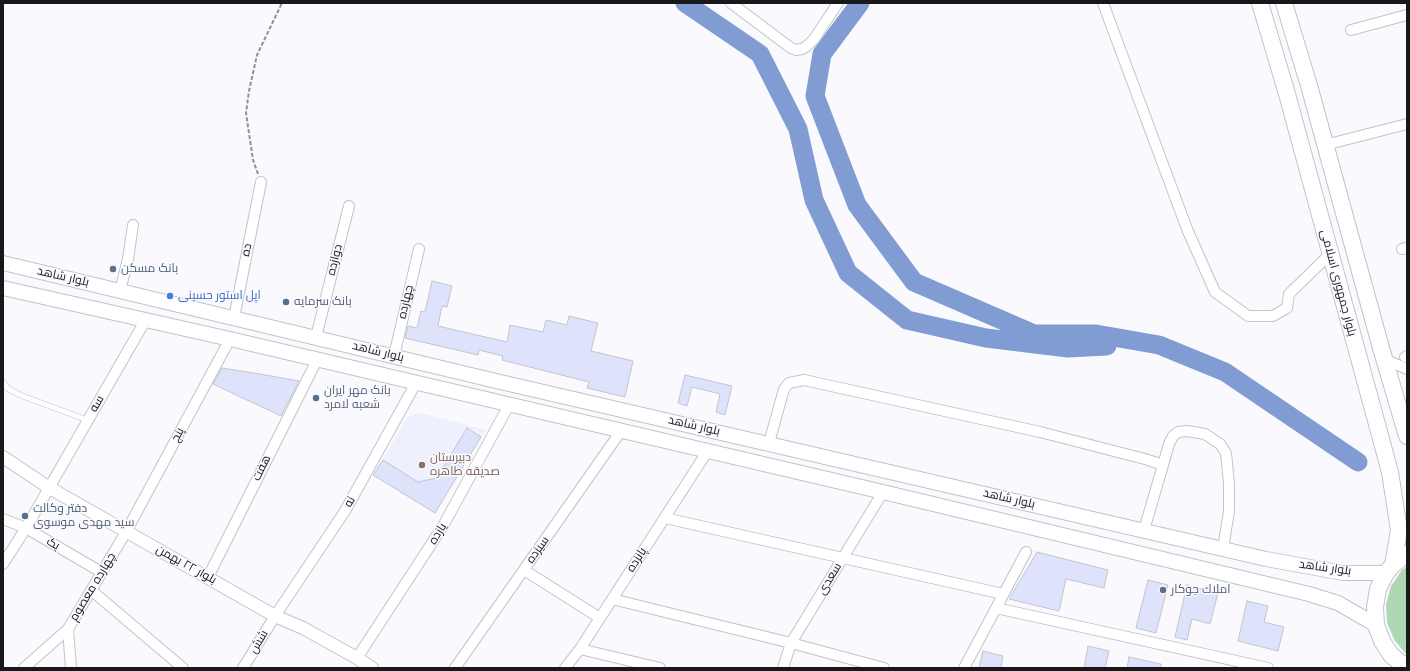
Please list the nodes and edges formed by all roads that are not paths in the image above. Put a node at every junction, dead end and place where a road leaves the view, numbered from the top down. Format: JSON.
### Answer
{"nodes":[{"id":1,"x":731,"y":3,"type":"edge"},
{"id":2,"x":838,"y":3,"type":"edge"},
{"id":3,"x":1103,"y":3,"type":"edge"},
{"id":4,"x":1260,"y":3,"type":"edge"},
{"id":5,"x":1284,"y":3,"type":"edge"},
{"id":6,"x":1407,"y":15,"type":"edge"},
{"id":7,"x":1350,"y":30,"type":"dead end"},
{"id":8,"x":1310,"y":89,"type":"junction"},
{"id":9,"x":1287,"y":94,"type":"junction"},
{"id":10,"x":1407,"y":124,"type":"edge"},
{"id":11,"x":1325,"y":144,"type":"junction"},
{"id":12,"x":261,"y":182,"type":"road end"},
{"id":13,"x":349,"y":206,"type":"dead end"},
{"id":14,"x":133,"y":225,"type":"dead end"},
{"id":15,"x":419,"y":249,"type":"dead end"},
{"id":16,"x":1330,"y":254,"type":"junction"},
{"id":17,"x":3,"y":263,"type":"edge"},
{"id":18,"x":3,"y":288,"type":"edge"},
{"id":19,"x":120,"y":291,"type":"junction"},
{"id":20,"x":234,"y":318,"type":"junction"},
{"id":21,"x":145,"y":321,"type":"junction"},
{"id":22,"x":285,"y":330,"type":"junction"},
{"id":23,"x":316,"y":337,"type":"junction"},
{"id":24,"x":230,"y":339,"type":"junction"},
{"id":25,"x":281,"y":351,"type":"junction"},
{"id":26,"x":394,"y":356,"type":"junction"},
{"id":27,"x":1384,"y":359,"type":"junction"},
{"id":28,"x":317,"y":360,"type":"junction"},
{"id":29,"x":1407,"y":369,"type":"edge"},
{"id":30,"x":3,"y":382,"type":"edge"},
{"id":31,"x":416,"y":383,"type":"junction"},
{"id":32,"x":509,"y":405,"type":"junction"},
{"id":33,"x":661,"y":418,"type":"junction"},
{"id":34,"x":87,"y":420,"type":"junction"},
{"id":35,"x":621,"y":431,"type":"junction"},
{"id":36,"x":1407,"y":436,"type":"edge"},
{"id":37,"x":657,"y":440,"type":"junction"},
{"id":38,"x":769,"y":443,"type":"junction"},
{"id":39,"x":707,"y":452,"type":"junction"},
{"id":40,"x":3,"y":457,"type":"edge"},
{"id":41,"x":1163,"y":465,"type":"junction"},
{"id":42,"x":48,"y":487,"type":"junction"},
{"id":43,"x":883,"y":492,"type":"junction"},
{"id":44,"x":665,"y":518,"type":"junction"},
{"id":45,"x":3,"y":519,"type":"edge"},
{"id":46,"x":26,"y":528,"type":"junction"},
{"id":47,"x":1144,"y":530,"type":"junction"},
{"id":48,"x":126,"y":532,"type":"junction"},
{"id":49,"x":1403,"y":534,"type":"edge"},
{"id":50,"x":1223,"y":549,"type":"junction"},
{"id":51,"x":1026,"y":552,"type":"dead end"},
{"id":52,"x":1407,"y":554,"type":"edge"},
{"id":53,"x":843,"y":557,"type":"junction"},
{"id":54,"x":1266,"y":559,"type":"junction"},
{"id":55,"x":3,"y":564,"type":"edge"},
{"id":56,"x":1390,"y":569,"type":"junction"},
{"id":57,"x":524,"y":570,"type":"junction"},
{"id":58,"x":102,"y":572,"type":"junction"},
{"id":59,"x":208,"y":577,"type":"junction"},
{"id":60,"x":1260,"y":582,"type":"junction"},
{"id":61,"x":91,"y":590,"type":"junction"},
{"id":62,"x":1003,"y":594,"type":"junction"},
{"id":63,"x":612,"y":599,"type":"junction"},
{"id":64,"x":996,"y":608,"type":"junction"},
{"id":65,"x":275,"y":616,"type":"junction"},
{"id":66,"x":600,"y":618,"type":"junction"},
{"id":67,"x":1376,"y":625,"type":"junction"},
{"id":68,"x":68,"y":629,"type":"junction"},
{"id":69,"x":791,"y":643,"type":"junction"},
{"id":70,"x":580,"y":649,"type":"junction"},
{"id":71,"x":357,"y":658,"type":"junction"},
{"id":72,"x":1392,"y":661,"type":"edge"},
{"id":73,"x":24,"y":668,"type":"edge"},
{"id":74,"x":71,"y":668,"type":"edge"},
{"id":75,"x":183,"y":668,"type":"edge"},
{"id":76,"x":244,"y":668,"type":"edge"},
{"id":77,"x":372,"y":668,"type":"edge"},
{"id":78,"x":455,"y":668,"type":"edge"},
{"id":79,"x":565,"y":668,"type":"edge"},
{"id":80,"x":660,"y":668,"type":"edge"},
{"id":81,"x":783,"y":668,"type":"edge"},
{"id":82,"x":884,"y":668,"type":"edge"},
{"id":83,"x":964,"y":668,"type":"edge"},
{"id":84,"x":1268,"y":668,"type":"edge"},
{"id":85,"x":1407,"y":668,"type":"edge"}],
"edges":[{"from":1,"to":2,"type":"street"},
{"from":3,"to":16,"type":"street"},
{"from":4,"to":9,"type":"main road","name":"بلوار جمهوری اسلامی"},
{"from":5,"to":8,"type":"main road","name":"بلوار جمهوری اسلامی"},
{"from":6,"to":7,"type":"street"},
{"from":8,"to":9,"type":"main road"},
{"from":8,"to":11,"type":"main road","name":"بلوار جمهوری اسلامی"},
{"from":9,"to":16,"type":"main road","name":"بلوار جمهوری اسلامی"},
{"from":10,"to":11,"type":"street"},
{"from":11,"to":27,"type":"main road","name":"بلوار جمهوری اسلامی"},
{"from":12,"to":20,"type":"street","name":"ده"},
{"from":13,"to":23,"type":"street","name":"دوازده"},
{"from":14,"to":19,"type":"street"},
{"from":15,"to":26,"type":"street","name":"چهارده"},
{"from":16,"to":49,"type":"main road","name":"بلوار جمهوری اسلامی"},
{"from":17,"to":19,"type":"main road","name":"بلوار شاهد"},
{"from":18,"to":21,"type":"main road","name":"بلوار شاهد"},
{"from":19,"to":20,"type":"main road","name":"بلوار شاهد"},
{"from":20,"to":22,"type":"main road","name":"بلوار شاهد"},
{"from":21,"to":24,"type":"main road","name":"بلوار شاهد"},
{"from":21,"to":34,"type":"street","name":"سه"},
{"from":22,"to":23,"type":"main road","name":"بلوار شاهد"},
{"from":22,"to":25,"type":"main road"},
{"from":23,"to":26,"type":"main road","name":"بلوار شاهد"},
{"from":24,"to":25,"type":"main road","name":"بلوار شاهد"},
{"from":24,"to":48,"type":"street","name":"پنج"},
{"from":25,"to":28,"type":"main road","name":"بلوار شاهد"},
{"from":26,"to":33,"type":"main road","name":"بلوار شاهد"},
{"from":27,"to":29,"type":"street"},
{"from":27,"to":36,"type":"main road","name":"بلوار جمهوری اسلامی"},
{"from":28,"to":31,"type":"main road","name":"بلوار شاهد"},
{"from":28,"to":59,"type":"street","name":"هفت"},
{"from":30,"to":34,"type":"lane"},
{"from":31,"to":32,"type":"main road","name":"بلوار شاهد"},
{"from":31,"to":65,"type":"street","name":"نه"},
{"from":32,"to":35,"type":"main road","name":"بلوار شاهد"},
{"from":32,"to":71,"type":"street","name":"یازده"},
{"from":33,"to":37,"type":"main road"},
{"from":33,"to":38,"type":"main road","name":"بلوار شاهد"},
{"from":34,"to":42,"type":"street","name":"سه"},
{"from":35,"to":37,"type":"main road","name":"بلوار شاهد"},
{"from":35,"to":57,"type":"street","name":"سیزده"},
{"from":37,"to":39,"type":"main road","name":"بلوار شاهد"},
{"from":38,"to":41,"type":"street"},
{"from":38,"to":47,"type":"main road","name":"بلوار شاهد"},
{"from":39,"to":43,"type":"main road","name":"بلوار شاهد"},
{"from":39,"to":44,"type":"street","name":"پانزده"},
{"from":40,"to":42,"type":"street","name":"بلوار ۲۲ بهمن"},
{"from":41,"to":47,"type":"street"},
{"from":41,"to":50,"type":"street"},
{"from":42,"to":46,"type":"street","name":"سه"},
{"from":42,"to":48,"type":"street","name":"بلوار ۲۲ بهمن"},
{"from":43,"to":53,"type":"street","name":"سعدی"},
{"from":43,"to":60,"type":"main road","name":"بلوار شاهد"},
{"from":44,"to":53,"type":"street"},
{"from":44,"to":63,"type":"street","name":"پانزده"},
{"from":45,"to":46,"type":"street","name":"یک"},
{"from":46,"to":55,"type":"street","name":"سه"},
{"from":46,"to":58,"type":"street","name":"یک"},
{"from":47,"to":50,"type":"main road","name":"بلوار شاهد"},
{"from":48,"to":58,"type":"street","name":"چهارده معصوم"},
{"from":48,"to":59,"type":"street","name":"بلوار ۲۲ بهمن"},
{"from":49,"to":56,"type":"main road","name":"بلوار جمهوری اسلامی"},
{"from":50,"to":54,"type":"main road","name":"بلوار شاهد"},
{"from":51,"to":62,"type":"street"},
{"from":52,"to":56,"type":"main road"},
{"from":53,"to":62,"type":"street"},
{"from":53,"to":69,"type":"street","name":"سعدی"},
{"from":54,"to":56,"type":"main road","name":"بلوار شاهد"},
{"from":54,"to":60,"type":"main road"},
{"from":56,"to":67,"type":"main road"},
{"from":57,"to":66,"type":"street"},
{"from":57,"to":78,"type":"street","name":"سیزده"},
{"from":58,"to":61,"type":"street","name":"چهارده معصوم"},
{"from":59,"to":65,"type":"street","name":"بلوار ۲۲ بهمن"},
{"from":60,"to":67,"type":"main road","name":"بلوار شاهد"},
{"from":61,"to":68,"type":"street","name":"چهارده معصوم"},
{"from":61,"to":75,"type":"street"},
{"from":62,"to":64,"type":"street"},
{"from":63,"to":66,"type":"street","name":"پانزده"},
{"from":63,"to":69,"type":"street"},
{"from":64,"to":83,"type":"street"},
{"from":64,"to":84,"type":"street"},
{"from":65,"to":71,"type":"street","name":"بلوار ۲۲ بهمن"},
{"from":65,"to":76,"type":"street","name":"شش"},
{"from":66,"to":70,"type":"street","name":"پانزده"},
{"from":67,"to":72,"type":"main road"},
{"from":68,"to":73,"type":"street"},
{"from":68,"to":74,"type":"street","name":"چهارده معصوم"},
{"from":69,"to":81,"type":"street","name":"سعدی"},
{"from":69,"to":82,"type":"street"},
{"from":70,"to":79,"type":"street","name":"پانزده"},
{"from":70,"to":80,"type":"street"},
{"from":71,"to":77,"type":"street","name":"بلوار ۲۲ بهمن"},
{"from":72,"to":85,"type":"main road"}]}
